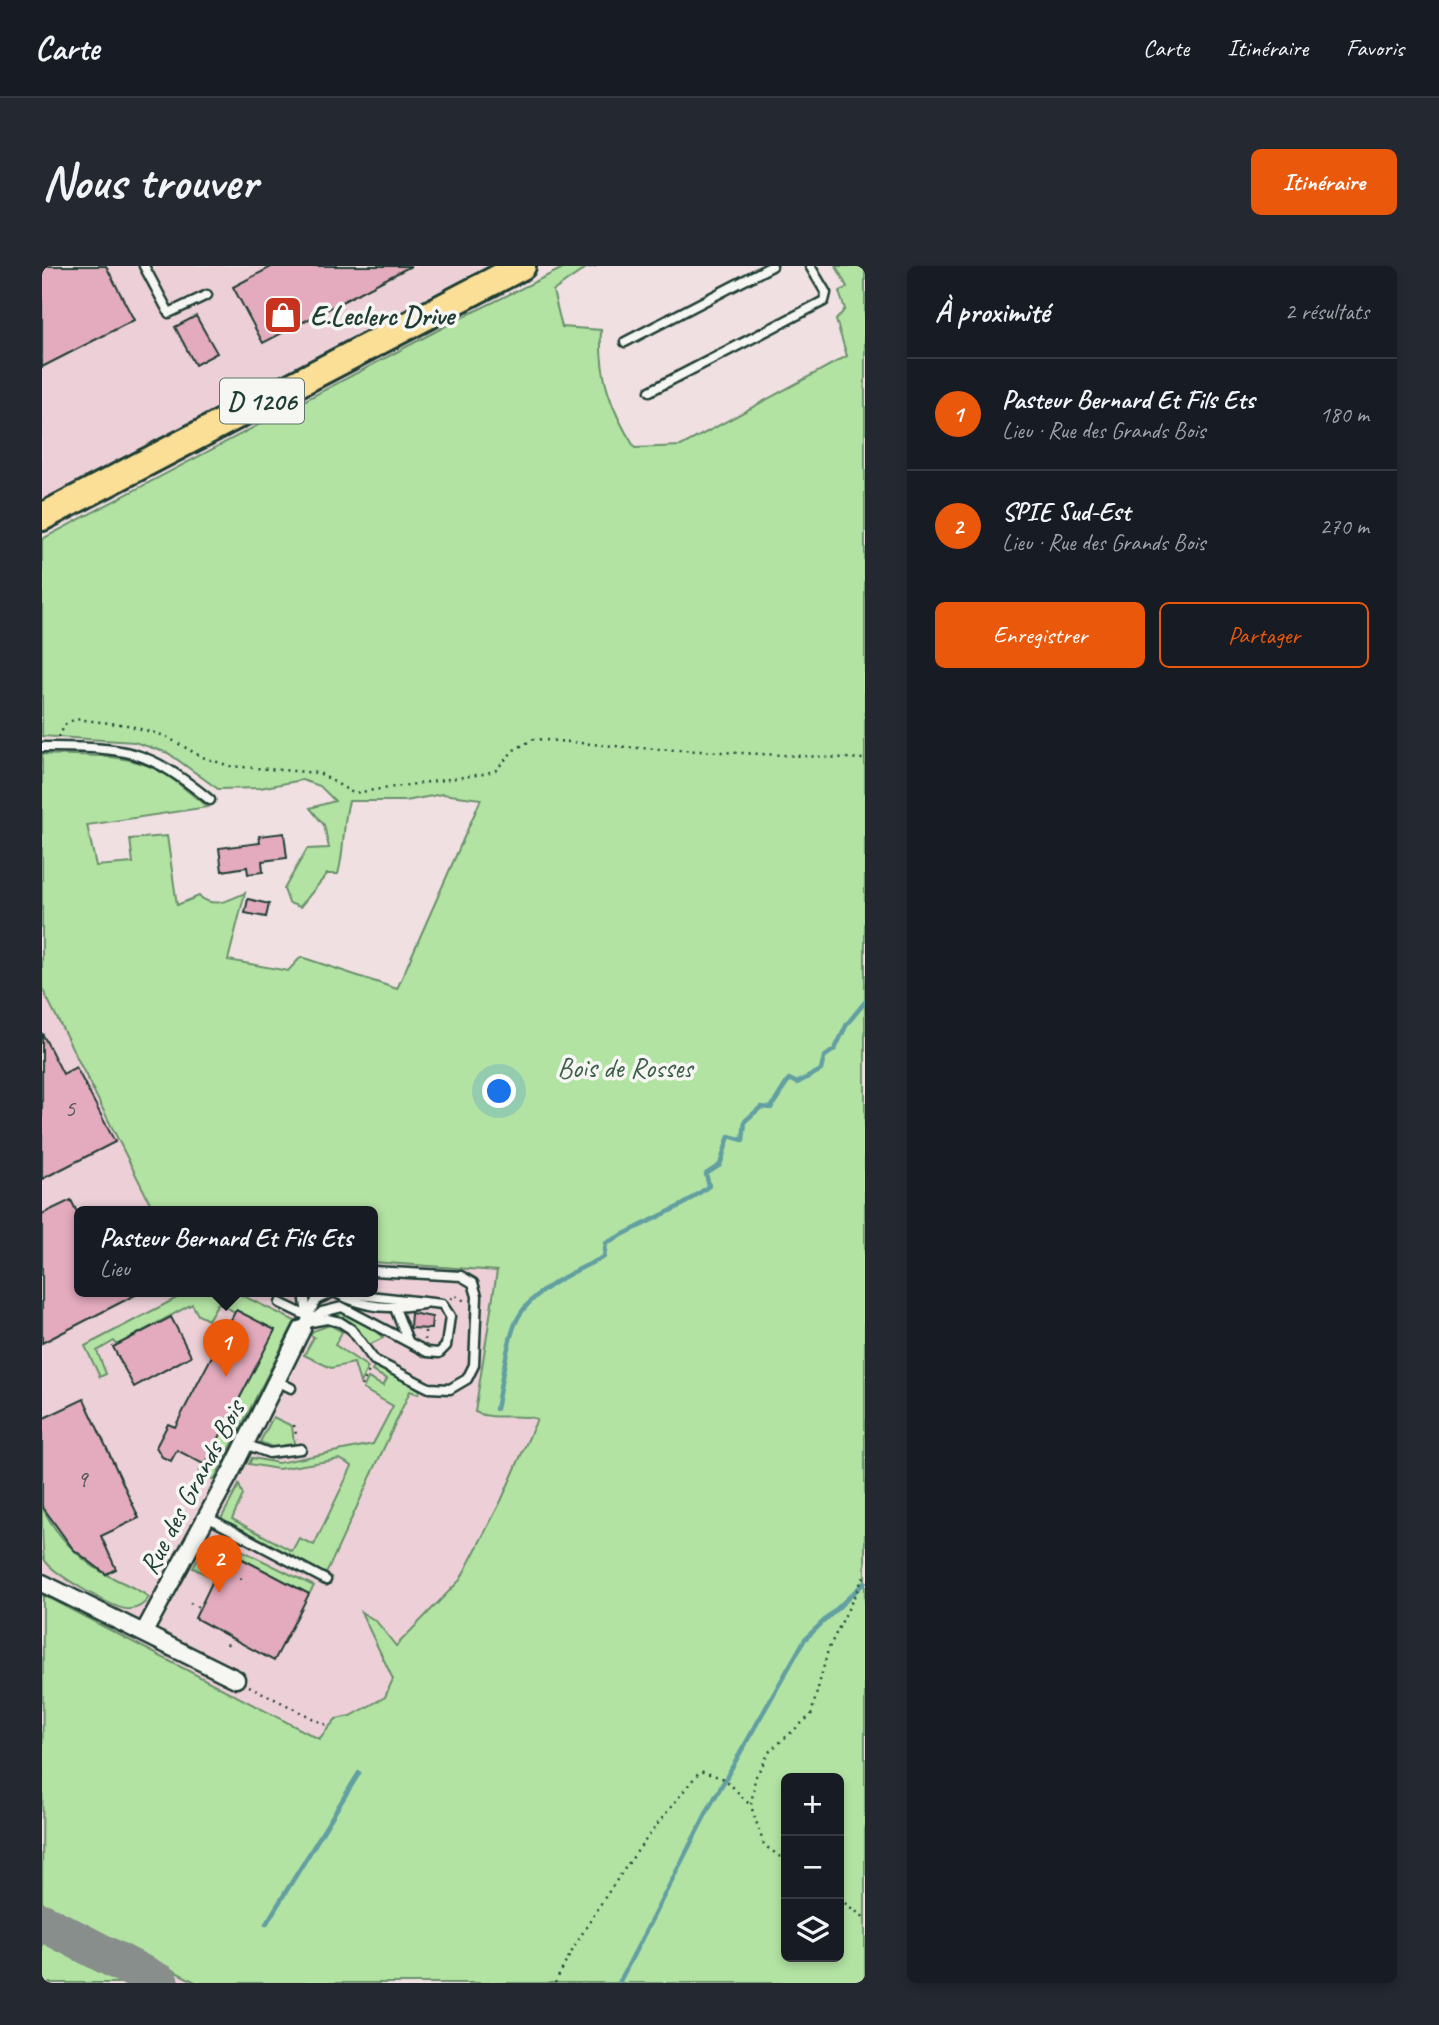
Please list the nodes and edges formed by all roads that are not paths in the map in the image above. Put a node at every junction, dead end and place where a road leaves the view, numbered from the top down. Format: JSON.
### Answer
{"nodes":[{"id":1,"x":144,"y":266,"type":"edge"},
{"id":2,"x":522,"y":266,"type":"edge"},
{"id":3,"x":772,"y":266,"type":"edge"},
{"id":4,"x":810,"y":266,"type":"edge"},
{"id":5,"x":207,"y":295,"type":"dead end"},
{"id":6,"x":625,"y":342,"type":"dead end"},
{"id":7,"x":650,"y":391,"type":"dead end"},
{"id":8,"x":42,"y":517,"type":"edge"},
{"id":9,"x":42,"y":747,"type":"edge"},
{"id":10,"x":210,"y":800,"type":"dead end"},
{"id":11,"x":378,"y":1271,"type":"edge"},
{"id":12,"x":378,"y":1296,"type":"edge"},
{"id":13,"x":305,"y":1297,"type":"edge"},
{"id":14,"x":322,"y":1297,"type":"edge"},
{"id":15,"x":344,"y":1297,"type":"edge"},
{"id":16,"x":433,"y":1302,"type":"junction"},
{"id":17,"x":280,"y":1303,"type":"dead end"},
{"id":18,"x":395,"y":1308,"type":"junction"},
{"id":19,"x":307,"y":1322,"type":"junction"},
{"id":20,"x":410,"y":1343,"type":"junction"},
{"id":21,"x":245,"y":1444,"type":"junction"},
{"id":22,"x":301,"y":1449,"type":"dead end"},
{"id":23,"x":205,"y":1516,"type":"junction"},
{"id":24,"x":42,"y":1574,"type":"edge"},
{"id":25,"x":326,"y":1580,"type":"dead end"},
{"id":26,"x":42,"y":1583,"type":"edge"},
{"id":27,"x":60,"y":1590,"type":"junction"},
{"id":28,"x":144,"y":1632,"type":"junction"},
{"id":29,"x":236,"y":1679,"type":"road end"}],
"edges":[{"from":1,"to":5,"type":"lane"},
{"from":2,"to":8,"type":"main road","number":"D 1206"},
{"from":3,"to":6,"type":"lane"},
{"from":4,"to":7,"type":"lane"},
{"from":9,"to":10,"type":"lane"},
{"from":11,"to":19,"type":"lane"},
{"from":12,"to":16,"type":"lane"},
{"from":13,"to":19,"type":"lane"},
{"from":14,"to":19,"type":"lane"},
{"from":15,"to":18,"type":"lane"},
{"from":16,"to":18,"type":"lane"},
{"from":16,"to":20,"type":"lane"},
{"from":17,"to":19,"type":"lane"},
{"from":18,"to":20,"type":"lane"},
{"from":19,"to":20,"type":"lane"},
{"from":19,"to":21,"type":"street","name":"Rue des Grands Bois"},
{"from":21,"to":22,"type":"lane"},
{"from":21,"to":23,"type":"street","name":"Rue des Grands Bois"},
{"from":23,"to":25,"type":"lane"},
{"from":23,"to":28,"type":"street","name":"Rue des Grands Bois"},
{"from":24,"to":27,"type":"street"},
{"from":26,"to":27,"type":"street"},
{"from":27,"to":28,"type":"street"},
{"from":28,"to":29,"type":"street"}]}
